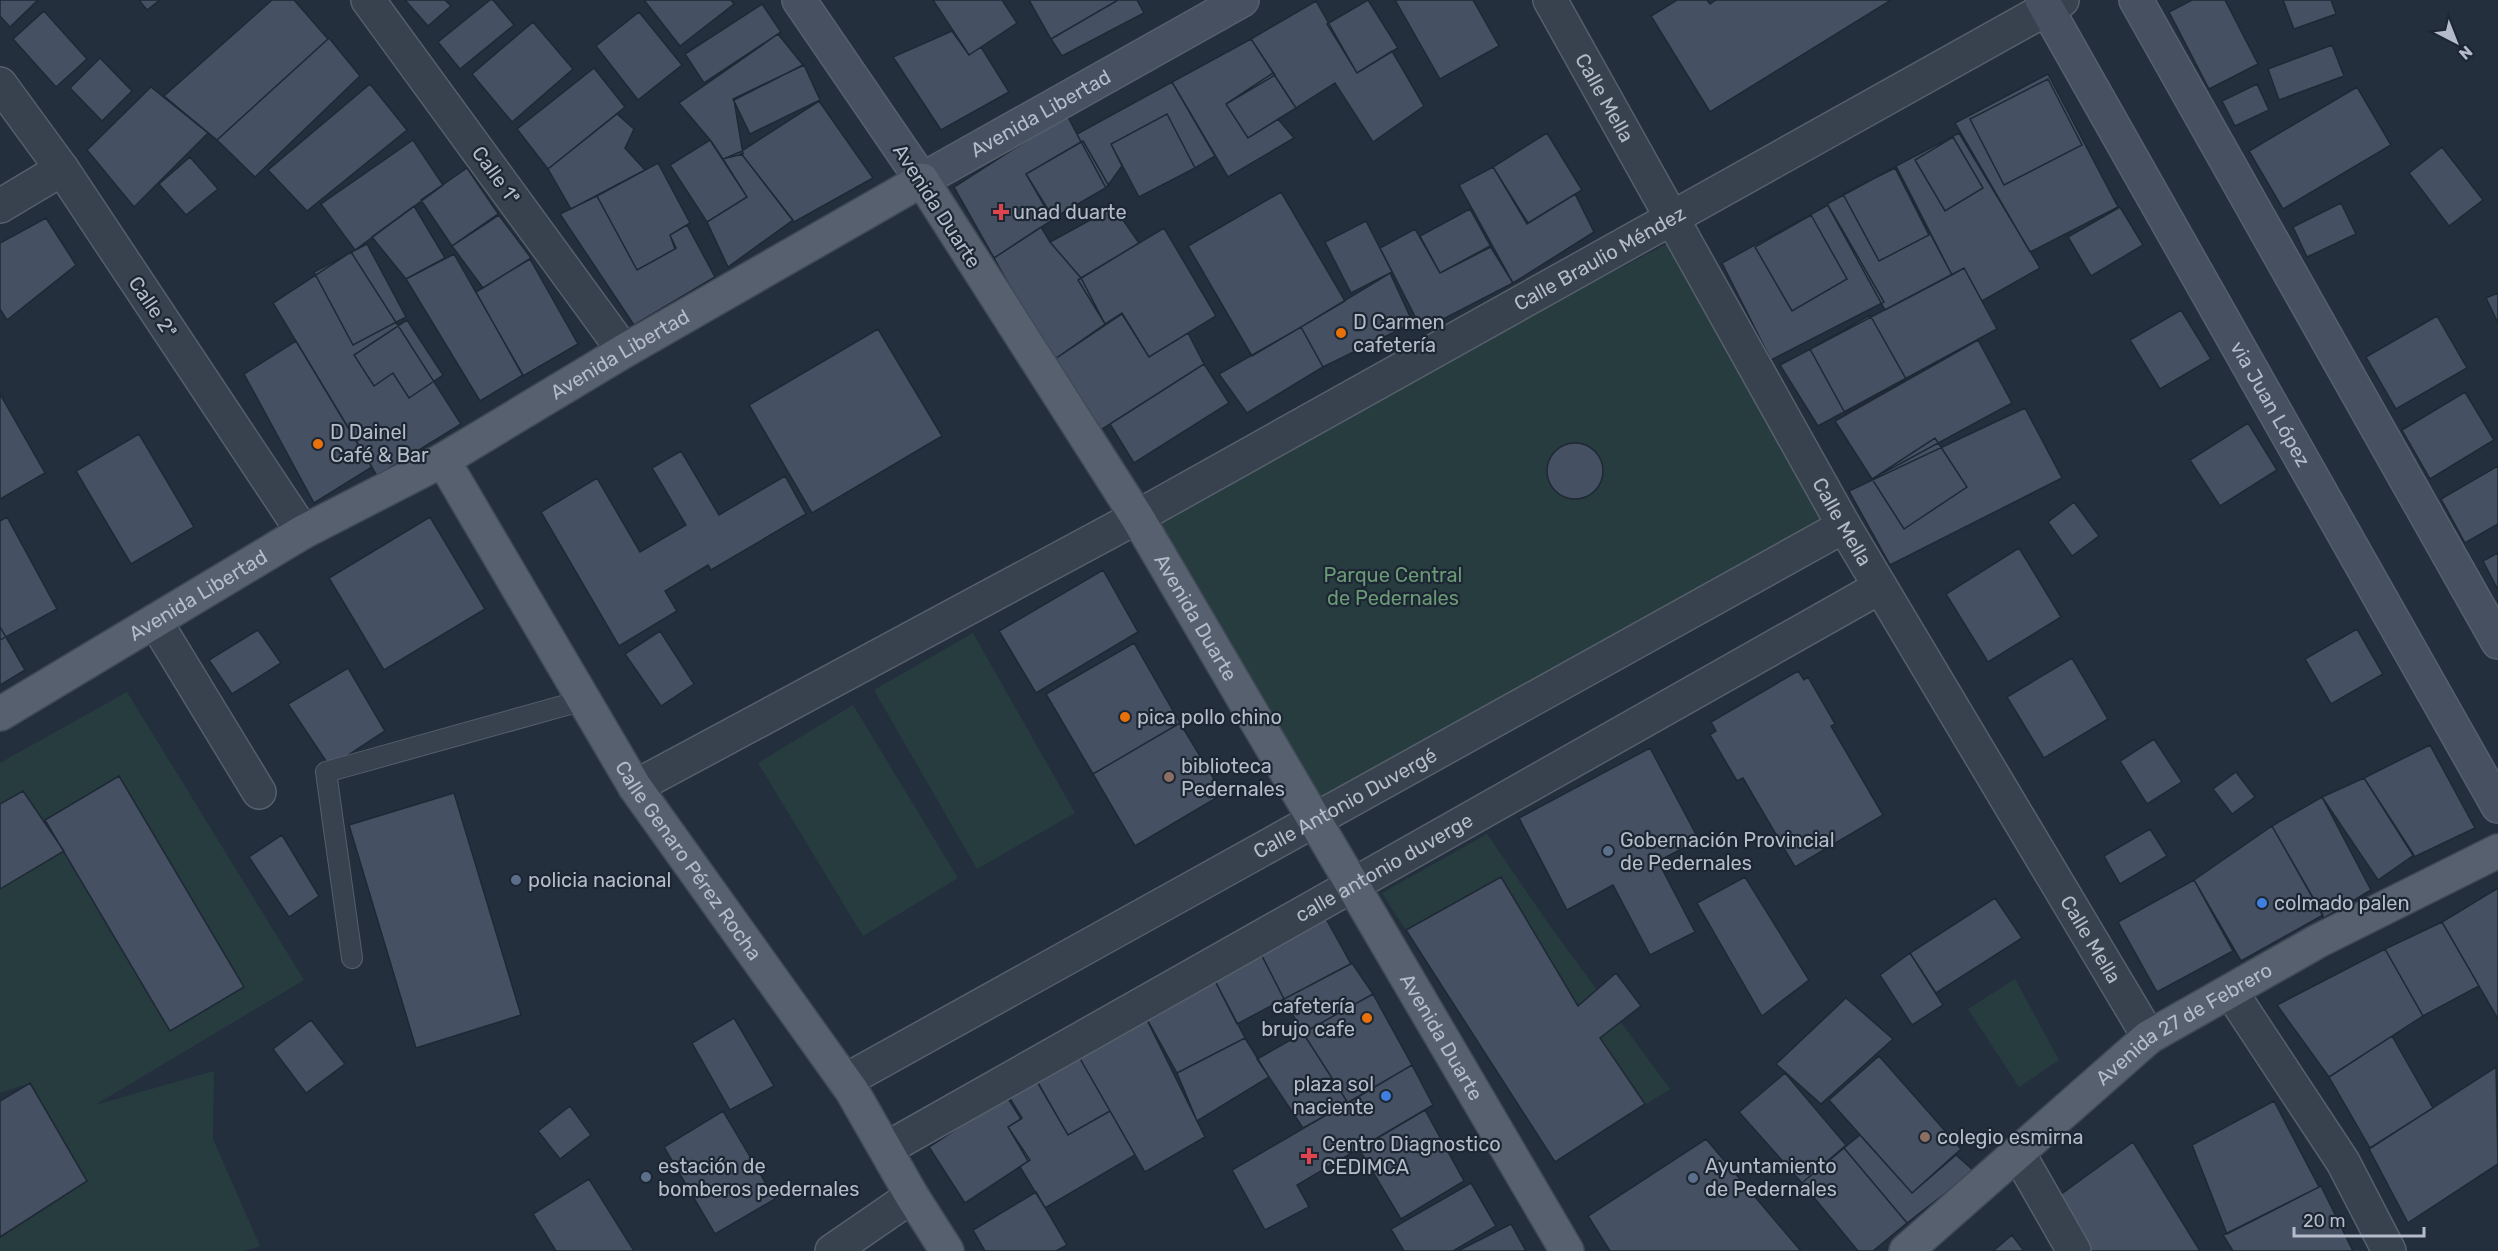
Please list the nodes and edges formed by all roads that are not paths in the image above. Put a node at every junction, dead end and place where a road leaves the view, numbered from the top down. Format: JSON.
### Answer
{"nodes":[{"id":1,"x":368,"y":0,"type":"edge"},
{"id":2,"x":799,"y":0,"type":"edge"},
{"id":3,"x":1242,"y":0,"type":"edge"},
{"id":4,"x":1550,"y":0,"type":"edge"},
{"id":5,"x":2136,"y":0,"type":"edge"},
{"id":6,"x":2050,"y":3,"type":"edge"},
{"id":7,"x":0,"y":84,"type":"edge"},
{"id":8,"x":62,"y":169,"type":"junction"},
{"id":9,"x":922,"y":180,"type":"junction"},
{"id":10,"x":0,"y":206,"type":"edge"},
{"id":11,"x":1671,"y":218,"type":"junction"},
{"id":12,"x":624,"y":351,"type":"junction"},
{"id":13,"x":443,"y":460,"type":"junction"},
{"id":14,"x":1137,"y":517,"type":"junction"},
{"id":15,"x":1844,"y":526,"type":"junction"},
{"id":16,"x":303,"y":532,"type":"junction"},
{"id":17,"x":1880,"y":587,"type":"junction"},
{"id":18,"x":154,"y":621,"type":"junction"},
{"id":19,"x":2498,"y":642,"type":"edge"},
{"id":20,"x":584,"y":700,"type":"junction"},
{"id":21,"x":0,"y":714,"type":"edge"},
{"id":22,"x":635,"y":787,"type":"junction"},
{"id":23,"x":259,"y":792,"type":"dead end"},
{"id":24,"x":2498,"y":806,"type":"edge"},
{"id":25,"x":1316,"y":819,"type":"junction"},
{"id":26,"x":2498,"y":851,"type":"edge"},
{"id":27,"x":1354,"y":884,"type":"junction"},
{"id":28,"x":352,"y":958,"type":"dead end"},
{"id":29,"x":2231,"y":992,"type":"junction"},
{"id":30,"x":2149,"y":1037,"type":"junction"},
{"id":31,"x":845,"y":1081,"type":"junction"},
{"id":32,"x":886,"y":1149,"type":"junction"},
{"id":33,"x":2018,"y":1153,"type":"junction"},
{"id":34,"x":912,"y":1196,"type":"junction"},
{"id":35,"x":832,"y":1251,"type":"edge"},
{"id":36,"x":947,"y":1251,"type":"edge"},
{"id":37,"x":1567,"y":1251,"type":"edge"},
{"id":38,"x":1906,"y":1251,"type":"edge"},
{"id":39,"x":2074,"y":1251,"type":"edge"},
{"id":40,"x":2389,"y":1251,"type":"edge"}],
"edges":[{"from":1,"to":12,"type":"street","name":"Calle 1ª"},
{"from":2,"to":9,"type":"main road","name":"Avenida Duarte"},
{"from":3,"to":9,"type":"main road","name":"Avenida Libertad"},
{"from":4,"to":11,"type":"street","name":"Calle Mella"},
{"from":5,"to":19,"type":"main road"},
{"from":6,"to":11,"type":"street","name":"Calle Braulio Méndez"},
{"from":6,"to":24,"type":"main road","name":"via Juan López"},
{"from":7,"to":8,"type":"street","name":"Calle 2ª"},
{"from":8,"to":10,"type":"street"},
{"from":8,"to":16,"type":"street","name":"Calle 2ª"},
{"from":9,"to":12,"type":"main road","name":"Avenida Libertad"},
{"from":9,"to":14,"type":"main road","name":"Avenida Duarte"},
{"from":11,"to":14,"type":"street","name":"Calle Braulio Méndez"},
{"from":11,"to":15,"type":"street","name":"Calle Mella"},
{"from":12,"to":13,"type":"main road","name":"Avenida Libertad"},
{"from":13,"to":16,"type":"main road","name":"Avenida Libertad"},
{"from":13,"to":20,"type":"main road","name":"Calle Genaro Pérez Rocha"},
{"from":14,"to":22,"type":"street","name":"Calle Braulio Méndez"},
{"from":14,"to":25,"type":"main road","name":"Avenida Duarte"},
{"from":15,"to":17,"type":"street","name":"Calle Mella"},
{"from":15,"to":25,"type":"street","name":"Calle Antonio Duvergé"},
{"from":16,"to":18,"type":"main road","name":"Avenida Libertad"},
{"from":17,"to":27,"type":"street","name":"calle antonio duverge"},
{"from":17,"to":30,"type":"street","name":"Calle Mella"},
{"from":18,"to":21,"type":"main road","name":"Avenida Libertad"},
{"from":18,"to":23,"type":"street"},
{"from":20,"to":22,"type":"main road","name":"Calle Genaro Pérez Rocha"},
{"from":20,"to":28,"type":"lane"},
{"from":22,"to":31,"type":"main road","name":"Calle Genaro Pérez Rocha"},
{"from":25,"to":27,"type":"main road","name":"Avenida Duarte"},
{"from":25,"to":31,"type":"street","name":"Calle Antonio Duvergé"},
{"from":26,"to":29,"type":"main road","name":"Avenida 27 de Febrero"},
{"from":27,"to":32,"type":"street","name":"calle antonio duverge"},
{"from":27,"to":37,"type":"main road","name":"Avenida Duarte"},
{"from":29,"to":30,"type":"main road","name":"Avenida 27 de Febrero"},
{"from":29,"to":40,"type":"street"},
{"from":30,"to":33,"type":"main road","name":"Avenida 27 de Febrero"},
{"from":31,"to":32,"type":"main road","name":"Calle Genaro Pérez Rocha"},
{"from":32,"to":34,"type":"main road","name":"Calle Genaro Pérez Rocha"},
{"from":33,"to":38,"type":"main road","name":"Avenida 27 de Febrero"},
{"from":33,"to":39,"type":"street"},
{"from":34,"to":35,"type":"street"},
{"from":34,"to":36,"type":"main road","name":"Calle Genaro Pérez Rocha"}]}
